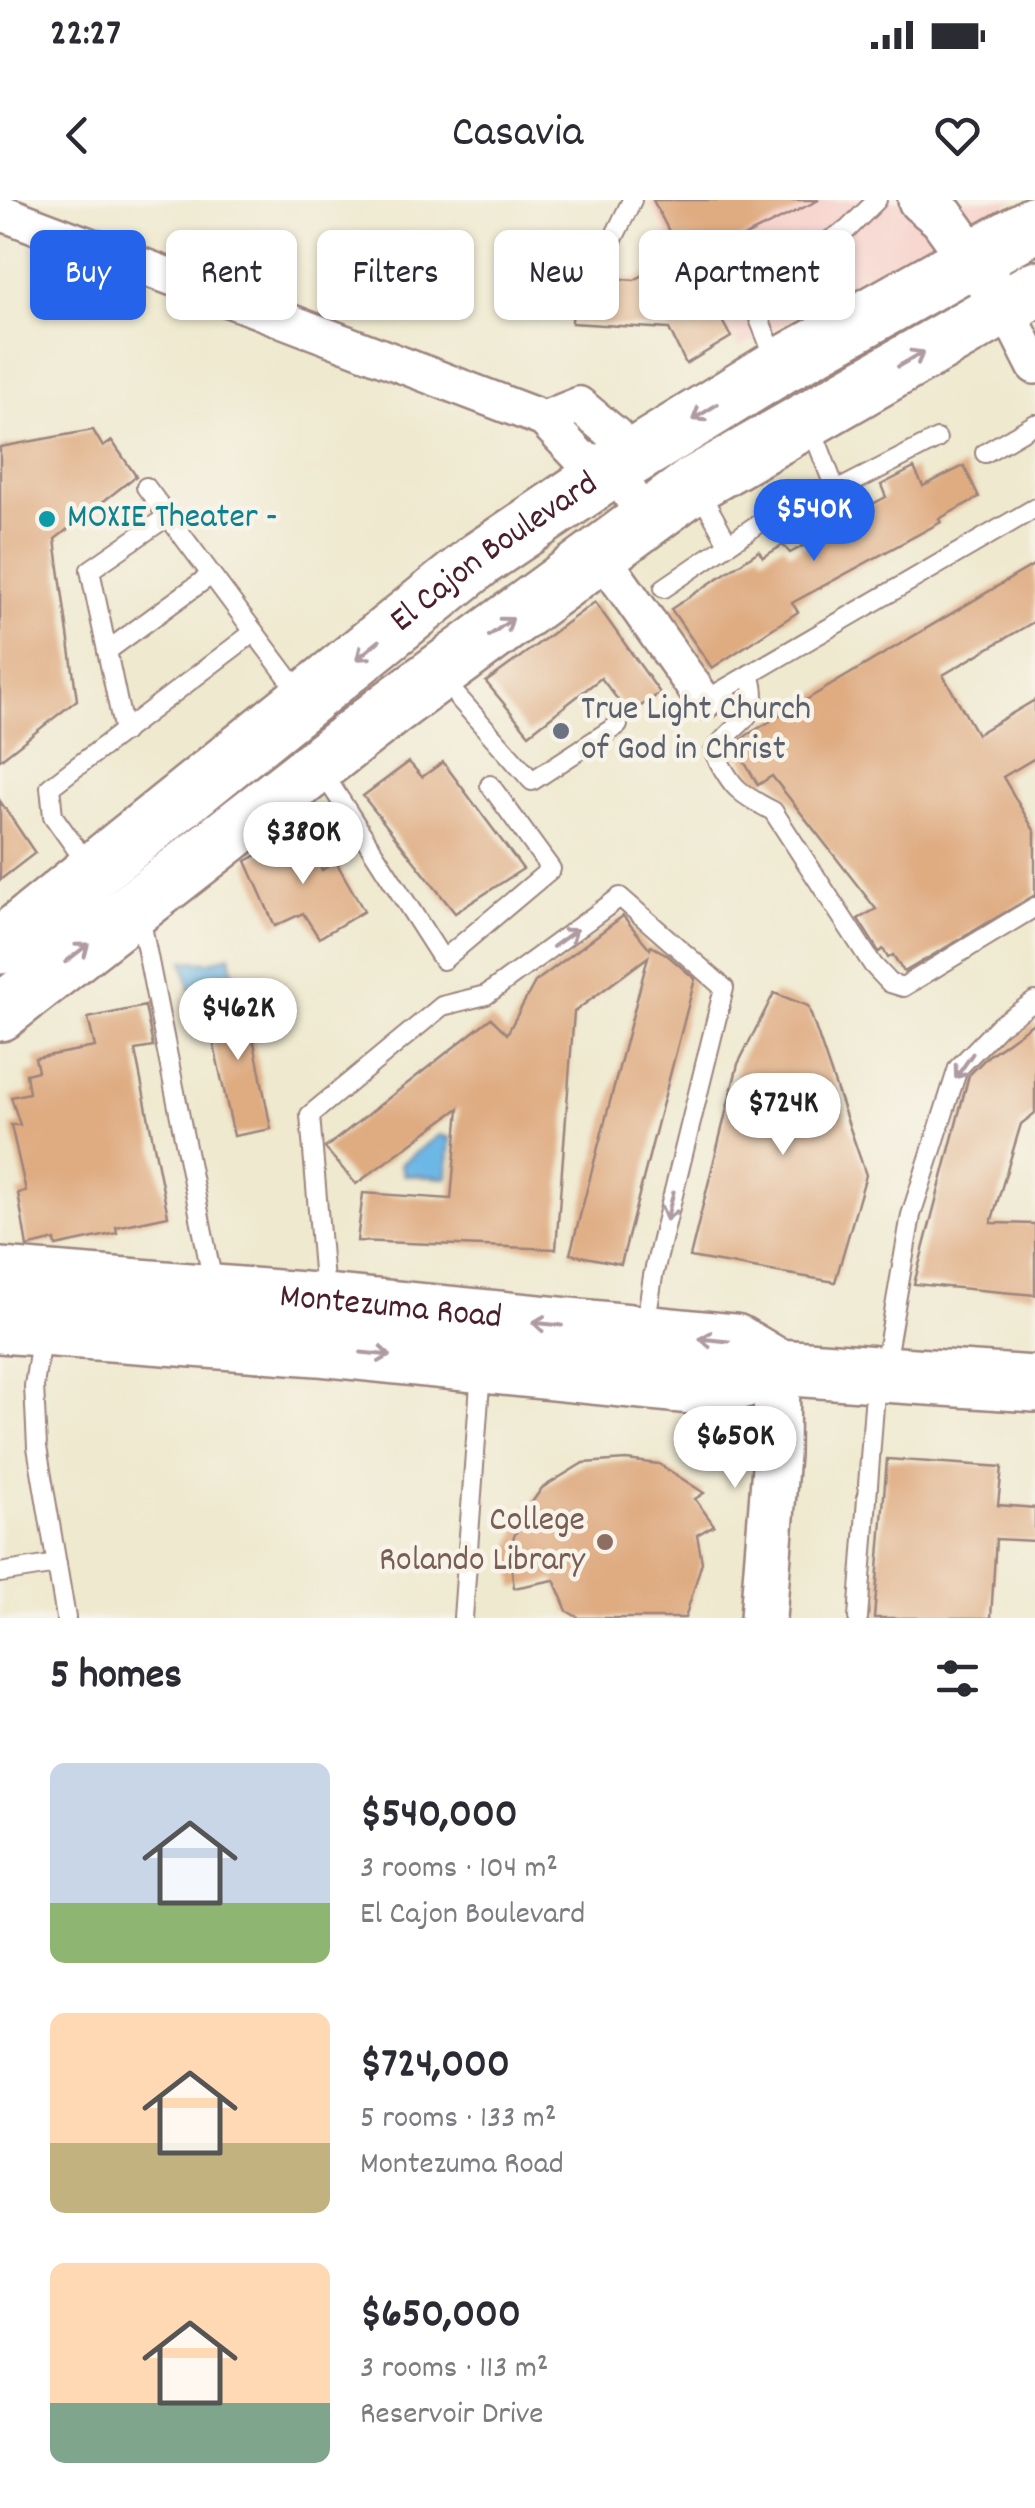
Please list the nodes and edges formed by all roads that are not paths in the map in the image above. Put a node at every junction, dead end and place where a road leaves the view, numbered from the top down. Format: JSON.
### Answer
{"nodes":[{"id":1,"x":632,"y":200,"type":"edge"},
{"id":2,"x":877,"y":200,"type":"edge"},
{"id":3,"x":921,"y":200,"type":"edge"},
{"id":4,"x":0,"y":212,"type":"edge"},
{"id":5,"x":1035,"y":224,"type":"edge"},
{"id":6,"x":617,"y":230,"type":"edge"},
{"id":7,"x":847,"y":230,"type":"edge"},
{"id":8,"x":971,"y":258,"type":"junction"},
{"id":9,"x":1020,"y":297,"type":"edge"},
{"id":10,"x":759,"y":320,"type":"edge"},
{"id":11,"x":850,"y":320,"type":"edge"},
{"id":12,"x":852,"y":325,"type":"junction"},
{"id":13,"x":1035,"y":366,"type":"edge"},
{"id":14,"x":779,"y":367,"type":"junction"},
{"id":15,"x":808,"y":419,"type":"junction"},
{"id":16,"x":1035,"y":424,"type":"edge"},
{"id":17,"x":937,"y":439,"type":"dead end"},
{"id":18,"x":986,"y":453,"type":"dead end"},
{"id":19,"x":615,"y":468,"type":"junction"},
{"id":20,"x":695,"y":484,"type":"junction"},
{"id":21,"x":146,"y":487,"type":"dead end"},
{"id":22,"x":786,"y":506,"type":"dead end"},
{"id":23,"x":1035,"y":508,"type":"edge"},
{"id":24,"x":168,"y":516,"type":"junction"},
{"id":25,"x":645,"y":519,"type":"junction"},
{"id":26,"x":728,"y":543,"type":"junction"},
{"id":27,"x":600,"y":554,"type":"junction"},
{"id":28,"x":211,"y":575,"type":"junction"},
{"id":29,"x":664,"y":588,"type":"dead end"},
{"id":30,"x":254,"y":632,"type":"junction"},
{"id":31,"x":107,"y":651,"type":"junction"},
{"id":32,"x":438,"y":674,"type":"junction"},
{"id":33,"x":750,"y":674,"type":"junction"},
{"id":34,"x":305,"y":700,"type":"junction"},
{"id":35,"x":704,"y":701,"type":"joint"},
{"id":36,"x":618,"y":726,"type":"dead end"},
{"id":37,"x":124,"y":732,"type":"junction"},
{"id":38,"x":318,"y":765,"type":"junction"},
{"id":39,"x":490,"y":785,"type":"dead end"},
{"id":40,"x":93,"y":872,"type":"junction"},
{"id":41,"x":139,"y":905,"type":"junction"},
{"id":42,"x":1035,"y":907,"type":"edge"},
{"id":43,"x":0,"y":946,"type":"edge"},
{"id":44,"x":1035,"y":1002,"type":"edge"},
{"id":45,"x":0,"y":1013,"type":"edge"},
{"id":46,"x":0,"y":1276,"type":"edge"},
{"id":47,"x":215,"y":1294,"type":"junction"},
{"id":48,"x":334,"y":1303,"type":"junction"},
{"id":49,"x":21,"y":1327,"type":"edge"},
{"id":50,"x":644,"y":1334,"type":"junction"},
{"id":51,"x":482,"y":1365,"type":"junction"},
{"id":52,"x":777,"y":1367,"type":"junction"},
{"id":53,"x":880,"y":1374,"type":"junction"},
{"id":54,"x":1035,"y":1384,"type":"edge"},
{"id":55,"x":57,"y":1564,"type":"junction"},
{"id":56,"x":0,"y":1574,"type":"edge"},
{"id":57,"x":66,"y":1618,"type":"edge"},
{"id":58,"x":463,"y":1618,"type":"edge"},
{"id":59,"x":763,"y":1618,"type":"edge"},
{"id":60,"x":858,"y":1618,"type":"edge"}],
"edges":[{"from":1,"to":6,"type":"lane"},
{"from":2,"to":7,"type":"lane"},
{"from":3,"to":8,"type":"street"},
{"from":4,"to":19,"type":"street"},
{"from":5,"to":8,"type":"main road","name":"El Cajon Boulevard"},
{"from":8,"to":9,"type":"street"},
{"from":8,"to":12,"type":"main road","name":"El Cajon Boulevard"},
{"from":9,"to":13,"type":"street"},
{"from":15,"to":9,"type":"main road","name":"El Cajon Boulevard","one_way":true},
{"from":10,"to":14,"type":"lane"},
{"from":11,"to":12,"type":"lane"},
{"from":12,"to":14,"type":"main road","name":"El Cajon Boulevard"},
{"from":14,"to":19,"type":"main road","name":"El Cajon Boulevard","one_way":true},
{"from":15,"to":17,"type":"lane"},
{"from":15,"to":20,"type":"main road","name":"El Cajon Boulevard"},
{"from":16,"to":18,"type":"lane"},
{"from":19,"to":25,"type":"street"},
{"from":19,"to":34,"type":"main road","name":"El Cajon Boulevard","one_way":true},
{"from":20,"to":25,"type":"main road","name":"El Cajon Boulevard"},
{"from":20,"to":26,"type":"lane"},
{"from":21,"to":24,"type":"lane"},
{"from":22,"to":26,"type":"lane"},
{"from":23,"to":33,"type":"lane"},
{"from":24,"to":28,"type":"lane"},
{"from":24,"to":31,"type":"lane"},
{"from":25,"to":27,"type":"main road","name":"El Cajon Boulevard"},
{"from":26,"to":29,"type":"lane"},
{"from":32,"to":27,"type":"main road","name":"El Cajon Boulevard","one_way":true},
{"from":27,"to":35,"type":"street"},
{"from":28,"to":30,"type":"lane"},
{"from":28,"to":31,"type":"lane"},
{"from":30,"to":34,"type":"lane"},
{"from":30,"to":37,"type":"lane"},
{"from":31,"to":37,"type":"lane"},
{"from":32,"to":36,"type":"lane"},
{"from":32,"to":38,"type":"main road","name":"El Cajon Boulevard"},
{"from":33,"to":35,"type":"lane"},
{"from":33,"to":42,"type":"lane"},
{"from":34,"to":40,"type":"main road","name":"El Cajon Boulevard"},
{"from":37,"to":40,"type":"lane"},
{"from":38,"to":39,"type":"lane"},
{"from":38,"to":41,"type":"main road","name":"El Cajon Boulevard"},
{"from":40,"to":43,"type":"main road","name":"El Cajon Boulevard"},
{"from":45,"to":41,"type":"main road","name":"El Cajon Boulevard","one_way":true},
{"from":41,"to":47,"type":"lane"},
{"from":44,"to":53,"type":"lane","one_way":true},
{"from":46,"to":47,"type":"main road","name":"Montezuma Road"},
{"from":47,"to":48,"type":"main road","name":"Montezuma Road"},
{"from":48,"to":49,"type":"main road"},
{"from":50,"to":48,"type":"main road","name":"Montezuma Road","one_way":true},
{"from":48,"to":50,"type":"lane","one_way":true},
{"from":49,"to":51,"type":"main road","name":"Montezuma Road","one_way":true},
{"from":49,"to":55,"type":"lane"},
{"from":52,"to":50,"type":"main road","name":"Montezuma Road","one_way":true},
{"from":51,"to":52,"type":"main road","name":"Montezuma Road"},
{"from":51,"to":58,"type":"lane"},
{"from":52,"to":53,"type":"main road","name":"Montezuma Road"},
{"from":52,"to":59,"type":"street"},
{"from":53,"to":54,"type":"main road","name":"Montezuma Road"},
{"from":53,"to":60,"type":"lane"},
{"from":55,"to":56,"type":"lane"},
{"from":55,"to":57,"type":"lane"}]}
